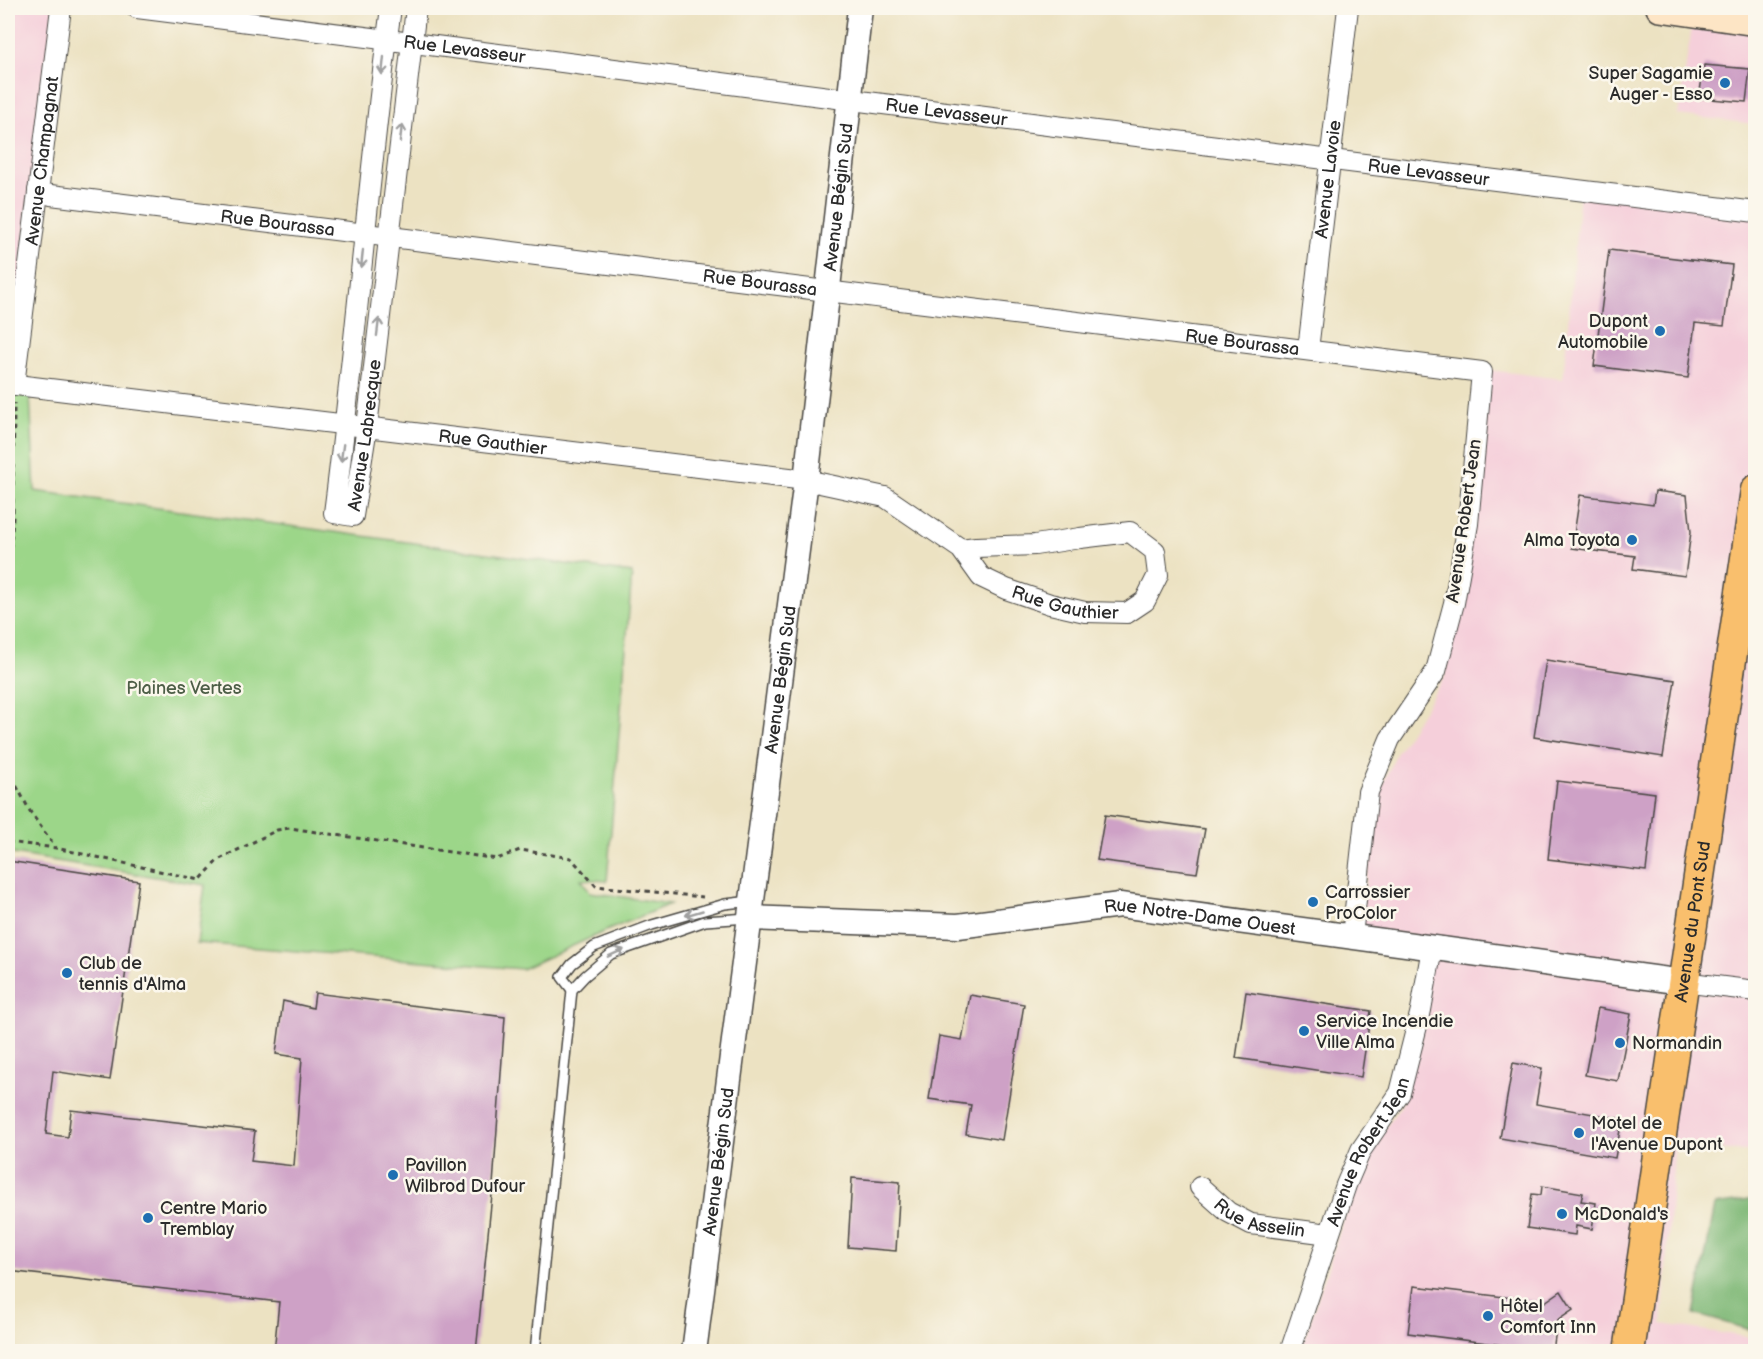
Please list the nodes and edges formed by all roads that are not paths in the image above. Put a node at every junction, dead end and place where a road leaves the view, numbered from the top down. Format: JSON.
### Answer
{"nodes":[{"id":1,"x":61,"y":8,"type":"edge"},
{"id":2,"x":137,"y":8,"type":"edge"},
{"id":3,"x":391,"y":8,"type":"edge"},
{"id":4,"x":416,"y":8,"type":"edge"},
{"id":5,"x":860,"y":8,"type":"edge"},
{"id":6,"x":1348,"y":8,"type":"edge"},
{"id":7,"x":1660,"y":8,"type":"edge"},
{"id":8,"x":1755,"y":22,"type":"edge"},
{"id":9,"x":387,"y":38,"type":"junction"},
{"id":10,"x":412,"y":42,"type":"junction"},
{"id":11,"x":849,"y":100,"type":"junction"},
{"id":12,"x":1331,"y":161,"type":"junction"},
{"id":13,"x":38,"y":191,"type":"junction"},
{"id":14,"x":1755,"y":212,"type":"edge"},
{"id":15,"x":364,"y":234,"type":"junction"},
{"id":16,"x":389,"y":237,"type":"junction"},
{"id":17,"x":827,"y":292,"type":"junction"},
{"id":18,"x":1308,"y":350,"type":"junction"},
{"id":19,"x":1482,"y":372,"type":"joint"},
{"id":20,"x":11,"y":385,"type":"edge"},
{"id":21,"x":346,"y":425,"type":"junction"},
{"id":22,"x":367,"y":427,"type":"junction"},
{"id":23,"x":806,"y":480,"type":"junction"},
{"id":24,"x":1754,"y":507,"type":"edge"},
{"id":25,"x":961,"y":549,"type":"junction"},
{"id":26,"x":1755,"y":593,"type":"edge"},
{"id":27,"x":751,"y":910,"type":"junction"},
{"id":28,"x":1352,"y":936,"type":"junction"},
{"id":29,"x":1432,"y":948,"type":"junction"},
{"id":30,"x":1690,"y":983,"type":"junction"},
{"id":31,"x":572,"y":990,"type":"junction"},
{"id":32,"x":1755,"y":991,"type":"edge"},
{"id":33,"x":1200,"y":1187,"type":"dead end"},
{"id":34,"x":1329,"y":1234,"type":"junction"},
{"id":35,"x":535,"y":1352,"type":"edge"},
{"id":36,"x":694,"y":1352,"type":"edge"},
{"id":37,"x":1290,"y":1352,"type":"edge"},
{"id":38,"x":1629,"y":1352,"type":"edge"},
{"id":39,"x":1647,"y":1352,"type":"edge"}],
"edges":[{"from":1,"to":13,"type":"street","name":"Avenue Champagnat"},
{"from":2,"to":9,"type":"street","name":"Rue Levasseur"},
{"from":3,"to":9,"type":"street","name":"Avenue Labrecque"},
{"from":4,"to":10,"type":"street","name":"Avenue Labrecque"},
{"from":5,"to":11,"type":"street","name":"Avenue Bégin Sud"},
{"from":6,"to":12,"type":"street","name":"Avenue Lavoie"},
{"from":7,"to":8,"type":"main road"},
{"from":9,"to":10,"type":"street","name":"Rue Levasseur"},
{"from":9,"to":15,"type":"street","name":"Avenue Labrecque","one_way":true},
{"from":10,"to":11,"type":"street","name":"Rue Levasseur"},
{"from":16,"to":10,"type":"street","name":"Avenue Labrecque","one_way":true},
{"from":11,"to":12,"type":"street","name":"Rue Levasseur"},
{"from":11,"to":17,"type":"street","name":"Avenue Bégin Sud"},
{"from":12,"to":14,"type":"street","name":"Rue Levasseur"},
{"from":12,"to":18,"type":"street","name":"Avenue Lavoie"},
{"from":13,"to":15,"type":"street","name":"Rue Bourassa"},
{"from":13,"to":20,"type":"street","name":"Avenue Champagnat"},
{"from":15,"to":16,"type":"street","name":"Rue Bourassa"},
{"from":15,"to":21,"type":"street","name":"Avenue Labrecque","one_way":true},
{"from":16,"to":17,"type":"street","name":"Rue Bourassa"},
{"from":22,"to":16,"type":"street","name":"Avenue Labrecque","one_way":true},
{"from":17,"to":18,"type":"street","name":"Rue Bourassa"},
{"from":17,"to":23,"type":"street","name":"Avenue Bégin Sud"},
{"from":18,"to":19,"type":"street","name":"Rue Bourassa"},
{"from":19,"to":28,"type":"street","name":"Avenue Robert Jean"},
{"from":20,"to":21,"type":"street","name":"Rue Gauthier"},
{"from":21,"to":22,"type":"street","name":"Rue Gauthier"},
{"from":21,"to":22,"type":"street","name":"Avenue Labrecque","one_way":true},
{"from":22,"to":23,"type":"street","name":"Rue Gauthier"},
{"from":23,"to":25,"type":"street","name":"Rue Gauthier"},
{"from":23,"to":27,"type":"street","name":"Avenue Bégin Sud"},
{"from":24,"to":30,"type":"main road","name":"Avenue du Pont Sud"},
{"from":25,"to":25,"type":"street","name":"Rue Gauthier"},
{"from":26,"to":30,"type":"main road","name":"Avenue du Pont Sud"},
{"from":27,"to":28,"type":"street","name":"Rue Notre-Dame Ouest"},
{"from":31,"to":27,"type":"lane","one_way":true},
{"from":27,"to":31,"type":"lane","one_way":true},
{"from":27,"to":36,"type":"street","name":"Avenue Bégin Sud"},
{"from":28,"to":29,"type":"street","name":"Rue Notre-Dame Ouest"},
{"from":29,"to":30,"type":"street","name":"Rue Notre-Dame Ouest"},
{"from":29,"to":34,"type":"street","name":"Avenue Robert Jean"},
{"from":30,"to":32,"type":"street"},
{"from":30,"to":38,"type":"main road","name":"Avenue du Pont Sud"},
{"from":30,"to":39,"type":"main road","name":"Avenue du Pont Sud"},
{"from":31,"to":35,"type":"lane"},
{"from":33,"to":34,"type":"street","name":"Rue Asselin"},
{"from":34,"to":37,"type":"street","name":"Avenue Robert Jean"}]}
